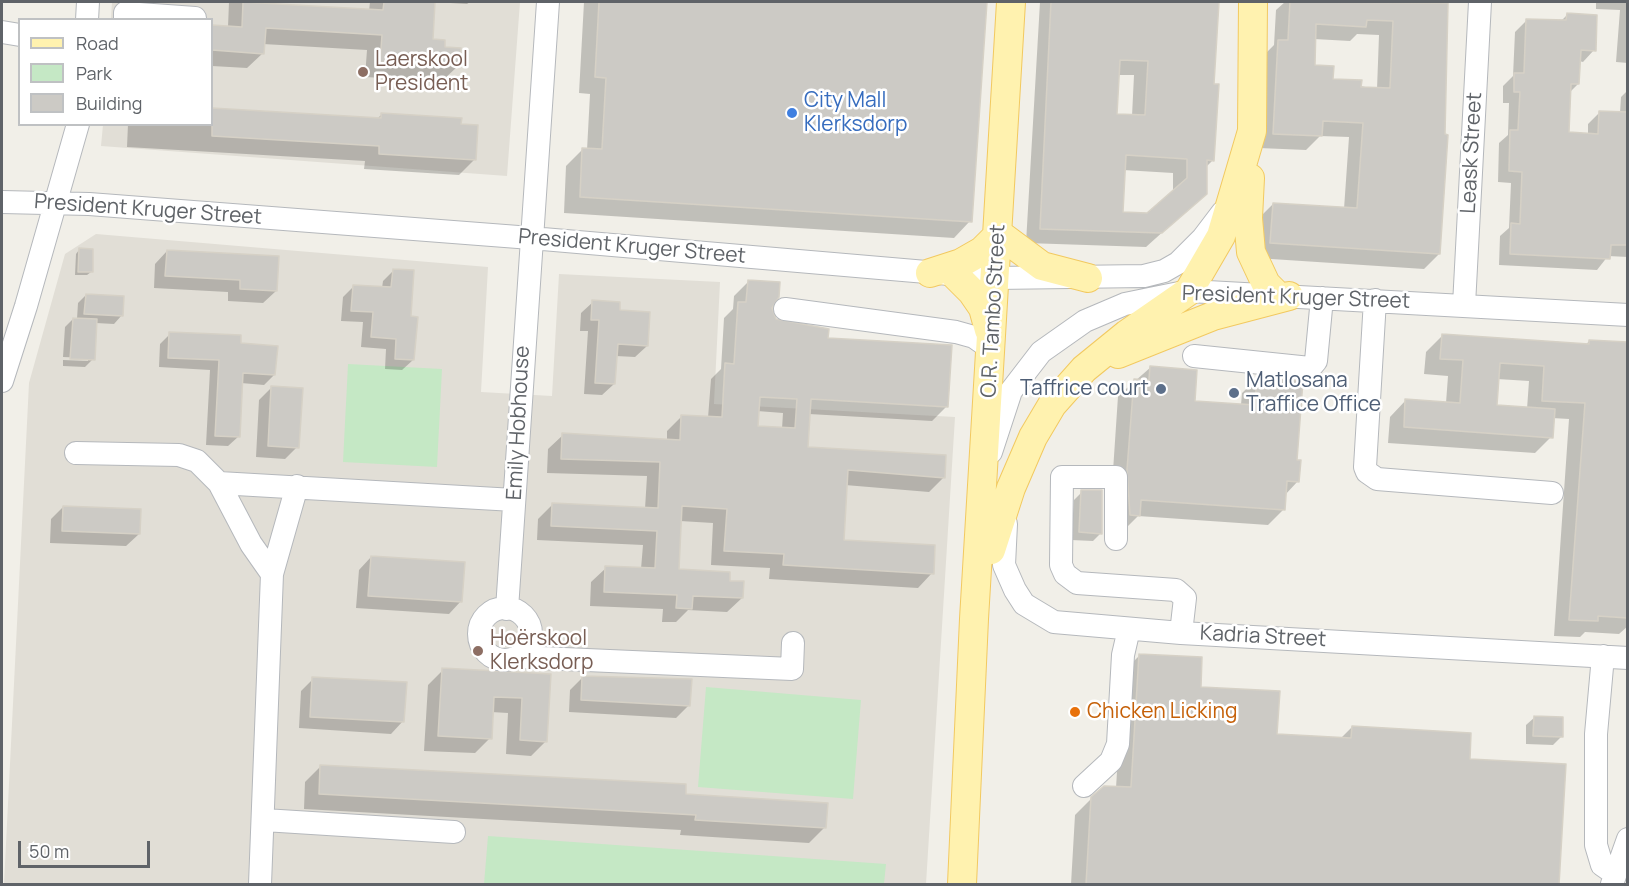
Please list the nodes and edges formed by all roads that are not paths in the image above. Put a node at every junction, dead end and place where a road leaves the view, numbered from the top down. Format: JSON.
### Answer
{"nodes":[{"id":1,"x":88,"y":2,"type":"edge"},
{"id":2,"x":548,"y":2,"type":"edge"},
{"id":3,"x":1011,"y":2,"type":"edge"},
{"id":4,"x":1253,"y":2,"type":"edge"},
{"id":5,"x":1480,"y":2,"type":"edge"},
{"id":6,"x":124,"y":12,"type":"edge"},
{"id":7,"x":87,"y":18,"type":"edge"},
{"id":8,"x":195,"y":18,"type":"dead end"},
{"id":9,"x":2,"y":32,"type":"edge"},
{"id":10,"x":18,"y":35,"type":"edge"},
{"id":11,"x":77,"y":126,"type":"edge"},
{"id":12,"x":1252,"y":131,"type":"junction"},
{"id":13,"x":1231,"y":201,"type":"junction"},
{"id":14,"x":2,"y":202,"type":"edge"},
{"id":15,"x":56,"y":202,"type":"junction"},
{"id":16,"x":999,"y":234,"type":"junction"},
{"id":17,"x":531,"y":238,"type":"junction"},
{"id":18,"x":943,"y":274,"type":"junction"},
{"id":19,"x":996,"y":278,"type":"junction"},
{"id":20,"x":1088,"y":278,"type":"junction"},
{"id":21,"x":1189,"y":291,"type":"junction"},
{"id":22,"x":1283,"y":296,"type":"junction"},
{"id":23,"x":1322,"y":298,"type":"junction"},
{"id":24,"x":1375,"y":300,"type":"junction"},
{"id":25,"x":1464,"y":305,"type":"junction"},
{"id":26,"x":784,"y":309,"type":"dead end"},
{"id":27,"x":1628,"y":315,"type":"edge"},
{"id":28,"x":992,"y":345,"type":"junction"},
{"id":29,"x":1194,"y":356,"type":"dead end"},
{"id":30,"x":1083,"y":369,"type":"junction"},
{"id":31,"x":2,"y":381,"type":"edge"},
{"id":32,"x":76,"y":453,"type":"dead end"},
{"id":33,"x":985,"y":472,"type":"junction"},
{"id":34,"x":219,"y":483,"type":"junction"},
{"id":35,"x":297,"y":486,"type":"junction"},
{"id":36,"x":1011,"y":488,"type":"junction"},
{"id":37,"x":1552,"y":493,"type":"dead end"},
{"id":38,"x":514,"y":500,"type":"junction"},
{"id":39,"x":1116,"y":539,"type":"dead end"},
{"id":40,"x":272,"y":574,"type":"junction"},
{"id":41,"x":507,"y":609,"type":"junction"},
{"id":42,"x":974,"y":619,"type":"junction"},
{"id":43,"x":1097,"y":627,"type":"junction"},
{"id":44,"x":1129,"y":629,"type":"junction"},
{"id":45,"x":1181,"y":633,"type":"junction"},
{"id":46,"x":793,"y":642,"type":"dead end"},
{"id":47,"x":1123,"y":655,"type":"junction"},
{"id":48,"x":1603,"y":656,"type":"junction"},
{"id":49,"x":518,"y":657,"type":"junction"},
{"id":50,"x":1628,"y":658,"type":"edge"},
{"id":51,"x":1084,"y":786,"type":"dead end"},
{"id":52,"x":264,"y":820,"type":"junction"},
{"id":53,"x":454,"y":832,"type":"dead end"},
{"id":54,"x":1628,"y":839,"type":"edge"},
{"id":55,"x":1613,"y":879,"type":"edge"},
{"id":56,"x":260,"y":885,"type":"edge"},
{"id":57,"x":962,"y":885,"type":"edge"}],
"edges":[{"from":1,"to":7,"type":"street"},
{"from":2,"to":17,"type":"street","name":"Emily Hobhouse"},
{"from":3,"to":16,"type":"main road","name":"O.R. Tambo Street"},
{"from":4,"to":12,"type":"main road"},
{"from":5,"to":25,"type":"street","name":"Leask Street"},
{"from":6,"to":8,"type":"street"},
{"from":9,"to":10,"type":"street"},
{"from":11,"to":15,"type":"street"},
{"from":12,"to":13,"type":"main road"},
{"from":12,"to":22,"type":"main road"},
{"from":13,"to":20,"type":"street","name":"President Kruger Street"},
{"from":13,"to":21,"type":"main road"},
{"from":14,"to":15,"type":"street","name":"President Kruger Street"},
{"from":15,"to":17,"type":"street","name":"President Kruger Street"},
{"from":15,"to":31,"type":"street"},
{"from":16,"to":18,"type":"main road"},
{"from":16,"to":19,"type":"main road","name":"O.R. Tambo Street"},
{"from":16,"to":20,"type":"main road"},
{"from":17,"to":18,"type":"street","name":"President Kruger Street"},
{"from":17,"to":38,"type":"street","name":"Emily Hobhouse"},
{"from":18,"to":19,"type":"street","name":"President Kruger Street"},
{"from":18,"to":28,"type":"main road"},
{"from":19,"to":20,"type":"street","name":"President Kruger Street"},
{"from":19,"to":28,"type":"main road","name":"O.R. Tambo Street"},
{"from":21,"to":22,"type":"street","name":"President Kruger Street"},
{"from":21,"to":30,"type":"main road","name":"O.R. Tambo Street"},
{"from":21,"to":33,"type":"street","name":"President Kruger Street"},
{"from":22,"to":23,"type":"street","name":"President Kruger Street"},
{"from":22,"to":30,"type":"main road"},
{"from":23,"to":24,"type":"street","name":"President Kruger Street"},
{"from":23,"to":29,"type":"street"},
{"from":24,"to":25,"type":"street","name":"President Kruger Street"},
{"from":24,"to":37,"type":"street"},
{"from":25,"to":27,"type":"street","name":"President Kruger Street"},
{"from":26,"to":28,"type":"street"},
{"from":28,"to":33,"type":"main road","name":"O.R. Tambo Street"},
{"from":30,"to":36,"type":"main road","name":"O.R. Tambo Street"},
{"from":32,"to":34,"type":"street"},
{"from":33,"to":42,"type":"main road","name":"O.R. Tambo Street"},
{"from":34,"to":35,"type":"street"},
{"from":34,"to":40,"type":"street"},
{"from":35,"to":38,"type":"street"},
{"from":35,"to":40,"type":"street"},
{"from":36,"to":42,"type":"main road","name":"O.R. Tambo Street"},
{"from":36,"to":43,"type":"street","name":"Kadria Street"},
{"from":38,"to":41,"type":"street","name":"Emily Hobhouse"},
{"from":39,"to":45,"type":"street"},
{"from":40,"to":52,"type":"street"},
{"from":41,"to":49,"type":"street"},
{"from":41,"to":49,"type":"street"},
{"from":42,"to":57,"type":"main road","name":"O.R. Tambo Street"},
{"from":43,"to":44,"type":"street","name":"Kadria Street"},
{"from":43,"to":47,"type":"street"},
{"from":44,"to":45,"type":"street","name":"Kadria Street"},
{"from":44,"to":47,"type":"street"},
{"from":45,"to":48,"type":"street","name":"Kadria Street"},
{"from":46,"to":49,"type":"street"},
{"from":47,"to":51,"type":"street"},
{"from":48,"to":50,"type":"street","name":"Kadria Street"},
{"from":48,"to":55,"type":"street"},
{"from":52,"to":53,"type":"street"},
{"from":52,"to":56,"type":"street"},
{"from":54,"to":55,"type":"street"}]}
